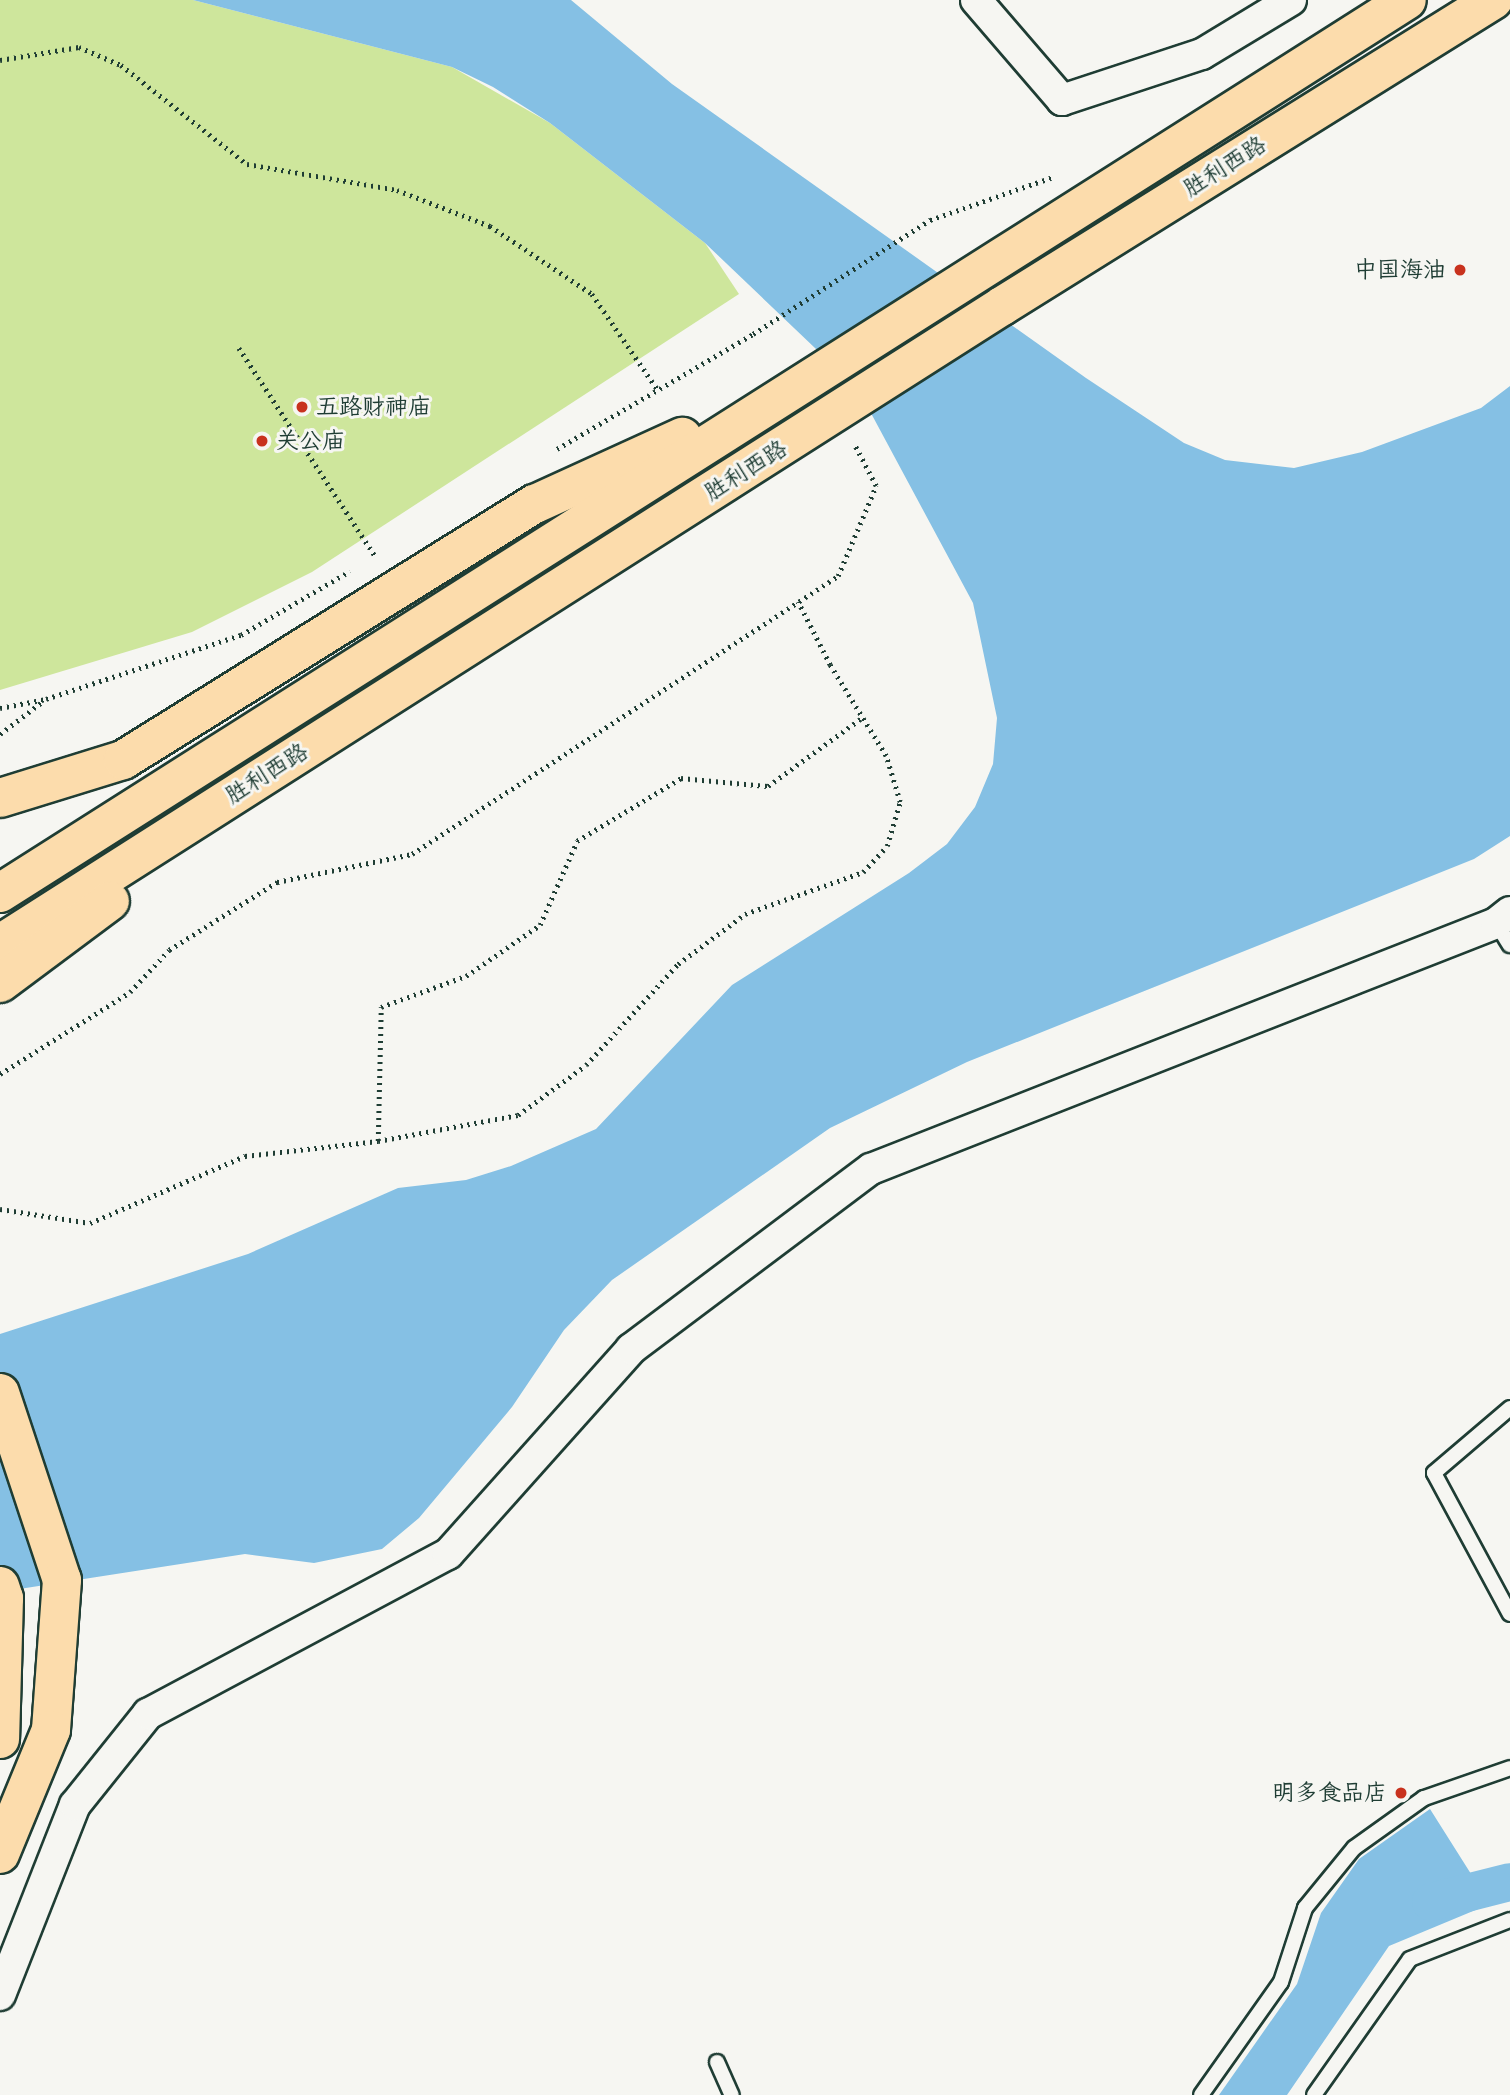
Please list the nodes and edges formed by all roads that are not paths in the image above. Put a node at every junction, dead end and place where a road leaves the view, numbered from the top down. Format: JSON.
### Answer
{"nodes":[{"id":1,"x":976,"y":0,"type":"edge"},
{"id":2,"x":1291,"y":0,"type":"edge"},
{"id":3,"x":1407,"y":0,"type":"edge"},
{"id":4,"x":1493,"y":0,"type":"edge"},
{"id":5,"x":818,"y":375,"type":"junction"},
{"id":6,"x":352,"y":720,"type":"junction"},
{"id":7,"x":0,"y":798,"type":"edge"},
{"id":8,"x":0,"y":893,"type":"edge"},
{"id":9,"x":1505,"y":927,"type":"edge"},
{"id":10,"x":0,"y":944,"type":"edge"},
{"id":11,"x":0,"y":984,"type":"edge"},
{"id":12,"x":0,"y":1393,"type":"edge"},
{"id":13,"x":1510,"y":1409,"type":"edge"},
{"id":14,"x":0,"y":1586,"type":"edge"},
{"id":15,"x":1510,"y":1614,"type":"edge"},
{"id":16,"x":0,"y":1739,"type":"edge"},
{"id":17,"x":1510,"y":1768,"type":"edge"},
{"id":18,"x":0,"y":1854,"type":"edge"},
{"id":19,"x":1510,"y":1920,"type":"edge"},
{"id":20,"x":0,"y":1995,"type":"edge"},
{"id":21,"x":717,"y":2062,"type":"dead end"},
{"id":22,"x":732,"y":2095,"type":"edge"},
{"id":23,"x":1201,"y":2095,"type":"edge"},
{"id":24,"x":1314,"y":2095,"type":"edge"}],
"edges":[{"from":1,"to":2,"type":"street"},
{"from":3,"to":5,"type":"main road","name":"胜利西路"},
{"from":4,"to":6,"type":"main road","name":"胜利西路"},
{"from":5,"to":7,"type":"main road"},
{"from":5,"to":8,"type":"main road","name":"胜利西路"},
{"from":6,"to":10,"type":"main road","name":"胜利西路"},
{"from":6,"to":11,"type":"main road"},
{"from":9,"to":20,"type":"street"},
{"from":12,"to":18,"type":"main road"},
{"from":13,"to":15,"type":"lane"},
{"from":14,"to":16,"type":"main road"},
{"from":17,"to":23,"type":"lane"},
{"from":19,"to":24,"type":"lane"},
{"from":21,"to":22,"type":"lane"}]}
